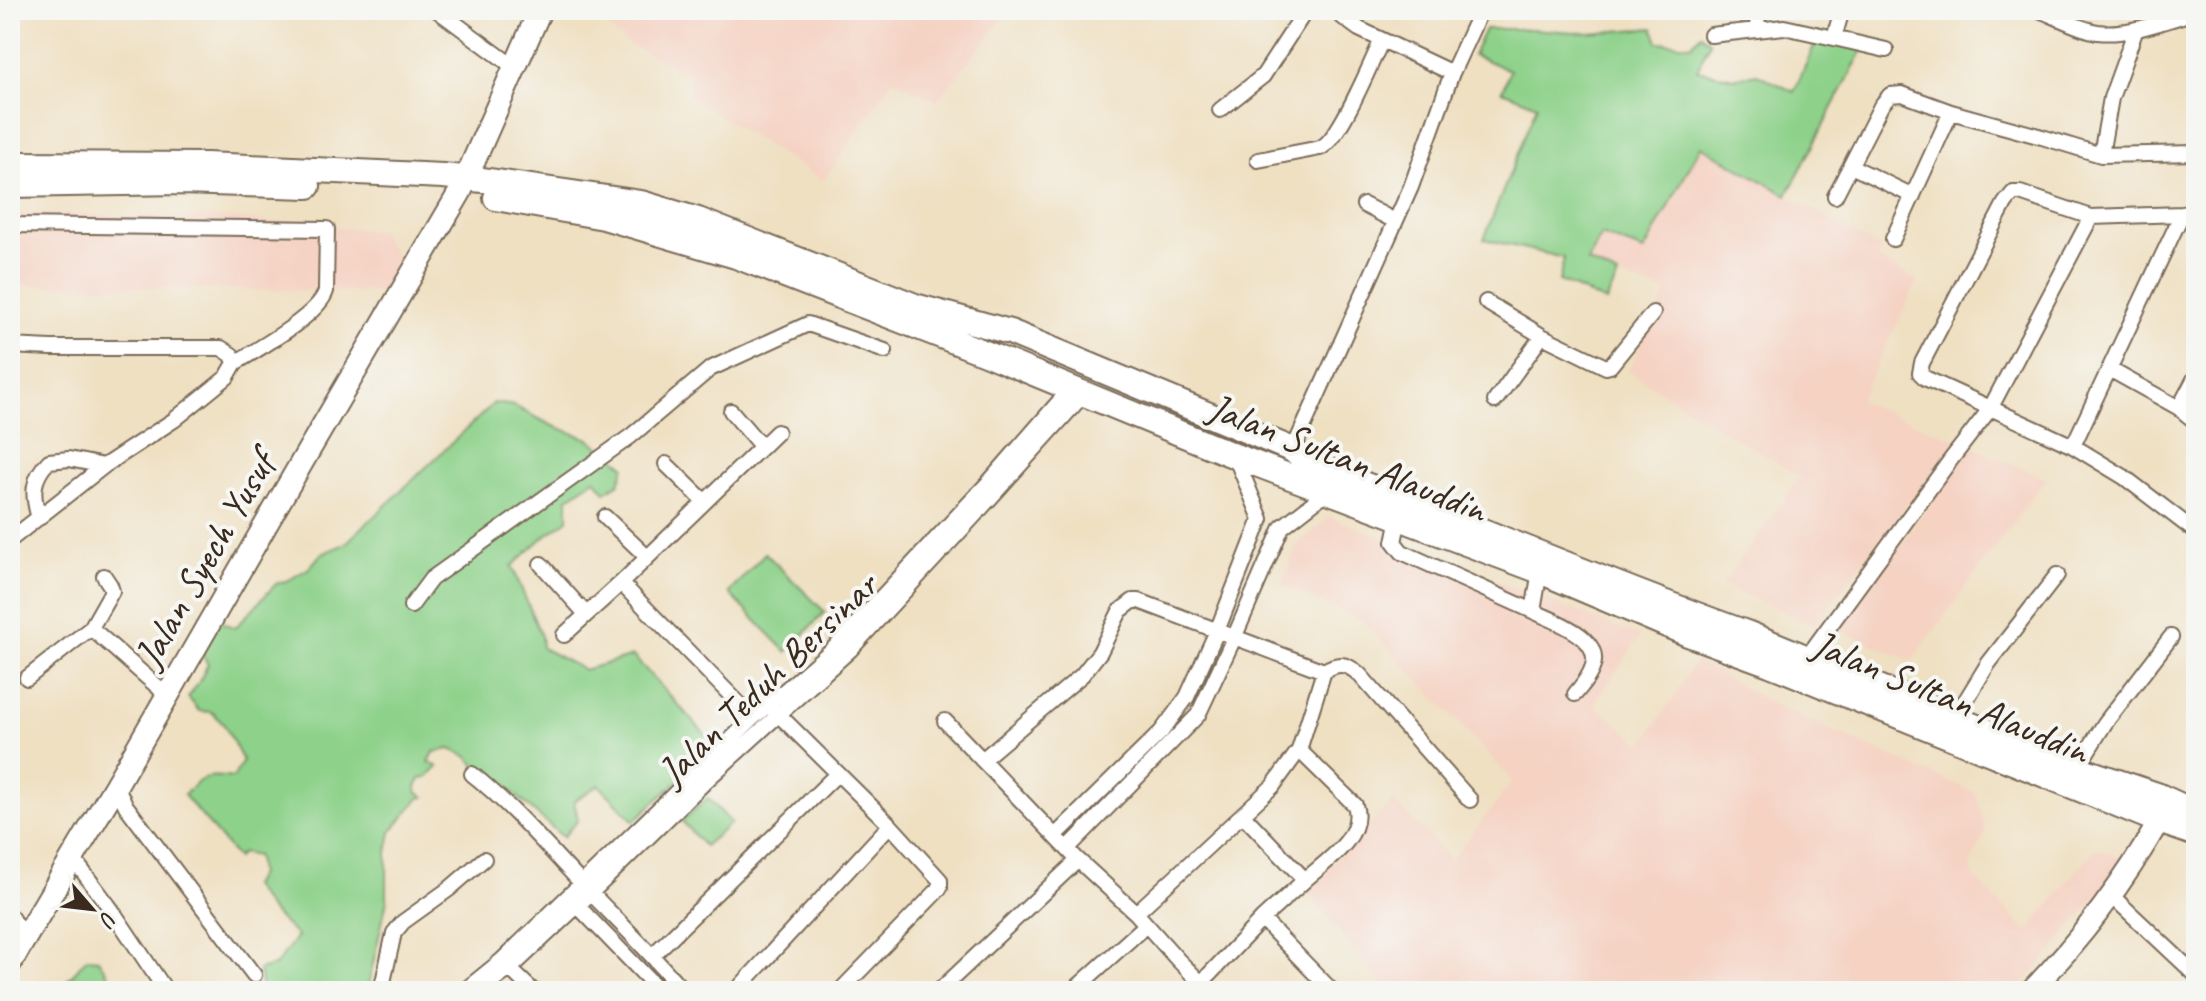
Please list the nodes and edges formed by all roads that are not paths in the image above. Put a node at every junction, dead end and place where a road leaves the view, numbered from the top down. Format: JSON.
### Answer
{"nodes":[{"id":1,"x":437,"y":10,"type":"edge"},
{"id":2,"x":540,"y":10,"type":"edge"},
{"id":3,"x":1306,"y":10,"type":"edge"},
{"id":4,"x":1333,"y":10,"type":"edge"},
{"id":5,"x":1481,"y":10,"type":"edge"},
{"id":6,"x":1758,"y":10,"type":"edge"},
{"id":7,"x":1842,"y":10,"type":"edge"},
{"id":8,"x":2039,"y":10,"type":"edge"},
{"id":9,"x":2196,"y":12,"type":"edge"},
{"id":10,"x":1757,"y":29,"type":"junction"},
{"id":11,"x":2136,"y":29,"type":"junction"},
{"id":12,"x":1711,"y":35,"type":"dead end"},
{"id":13,"x":1834,"y":38,"type":"junction"},
{"id":14,"x":1382,"y":40,"type":"junction"},
{"id":15,"x":1886,"y":50,"type":"dead end"},
{"id":16,"x":514,"y":67,"type":"junction"},
{"id":17,"x":1452,"y":73,"type":"junction"},
{"id":18,"x":1220,"y":110,"type":"dead end"},
{"id":19,"x":1951,"y":112,"type":"junction"},
{"id":20,"x":2196,"y":153,"type":"edge"},
{"id":21,"x":2101,"y":155,"type":"junction"},
{"id":22,"x":1258,"y":160,"type":"dead end"},
{"id":23,"x":10,"y":164,"type":"edge"},
{"id":24,"x":1851,"y":166,"type":"junction"},
{"id":25,"x":180,"y":174,"type":"junction"},
{"id":26,"x":465,"y":181,"type":"junction"},
{"id":27,"x":10,"y":185,"type":"edge"},
{"id":28,"x":1835,"y":196,"type":"dead end"},
{"id":29,"x":1913,"y":196,"type":"junction"},
{"id":30,"x":1364,"y":205,"type":"dead end"},
{"id":31,"x":2189,"y":213,"type":"edge"},
{"id":32,"x":2091,"y":217,"type":"junction"},
{"id":33,"x":1395,"y":221,"type":"junction"},
{"id":34,"x":10,"y":225,"type":"edge"},
{"id":35,"x":1893,"y":239,"type":"dead end"},
{"id":36,"x":1486,"y":302,"type":"dead end"},
{"id":37,"x":1653,"y":313,"type":"dead end"},
{"id":38,"x":911,"y":314,"type":"junction"},
{"id":39,"x":1542,"y":336,"type":"junction"},
{"id":40,"x":10,"y":346,"type":"edge"},
{"id":41,"x":885,"y":351,"type":"dead end"},
{"id":42,"x":235,"y":363,"type":"junction"},
{"id":43,"x":2109,"y":369,"type":"junction"},
{"id":44,"x":2196,"y":376,"type":"edge"},
{"id":45,"x":1077,"y":392,"type":"junction"},
{"id":46,"x":1495,"y":401,"type":"dead end"},
{"id":47,"x":2179,"y":408,"type":"junction"},
{"id":48,"x":1990,"y":409,"type":"junction"},
{"id":49,"x":731,"y":411,"type":"dead end"},
{"id":50,"x":2196,"y":422,"type":"edge"},
{"id":51,"x":777,"y":432,"type":"dead end"},
{"id":52,"x":761,"y":446,"type":"junction"},
{"id":53,"x":2073,"y":446,"type":"junction"},
{"id":54,"x":1293,"y":450,"type":"junction"},
{"id":55,"x":1235,"y":456,"type":"junction"},
{"id":56,"x":666,"y":464,"type":"dead end"},
{"id":57,"x":104,"y":466,"type":"junction"},
{"id":58,"x":1328,"y":491,"type":"junction"},
{"id":59,"x":704,"y":501,"type":"junction"},
{"id":60,"x":605,"y":517,"type":"dead end"},
{"id":61,"x":39,"y":518,"type":"junction"},
{"id":62,"x":1399,"y":518,"type":"junction"},
{"id":63,"x":1261,"y":519,"type":"junction"},
{"id":64,"x":1282,"y":527,"type":"junction"},
{"id":65,"x":2196,"y":532,"type":"edge"},
{"id":66,"x":10,"y":540,"type":"edge"},
{"id":67,"x":646,"y":556,"type":"junction"},
{"id":68,"x":541,"y":564,"type":"dead end"},
{"id":69,"x":1540,"y":571,"type":"junction"},
{"id":70,"x":2057,"y":575,"type":"dead end"},
{"id":71,"x":104,"y":576,"type":"dead end"},
{"id":72,"x":621,"y":583,"type":"junction"},
{"id":73,"x":411,"y":606,"type":"dead end"},
{"id":74,"x":1533,"y":611,"type":"junction"},
{"id":75,"x":586,"y":614,"type":"junction"},
{"id":76,"x":1691,"y":624,"type":"junction"},
{"id":77,"x":91,"y":628,"type":"junction"},
{"id":78,"x":1217,"y":631,"type":"junction"},
{"id":79,"x":564,"y":635,"type":"dead end"},
{"id":80,"x":2171,"y":637,"type":"dead end"},
{"id":81,"x":1234,"y":638,"type":"junction"},
{"id":82,"x":1812,"y":650,"type":"junction"},
{"id":83,"x":1324,"y":671,"type":"junction"},
{"id":84,"x":27,"y":678,"type":"dead end"},
{"id":85,"x":1575,"y":694,"type":"dead end"},
{"id":86,"x":167,"y":695,"type":"junction"},
{"id":87,"x":774,"y":709,"type":"junction"},
{"id":88,"x":753,"y":718,"type":"junction"},
{"id":89,"x":1955,"y":718,"type":"junction"},
{"id":90,"x":945,"y":721,"type":"dead end"},
{"id":91,"x":1299,"y":750,"type":"junction"},
{"id":92,"x":982,"y":760,"type":"junction"},
{"id":93,"x":2077,"y":768,"type":"junction"},
{"id":94,"x":472,"y":774,"type":"dead end"},
{"id":95,"x":837,"y":774,"type":"junction"},
{"id":96,"x":116,"y":785,"type":"junction"},
{"id":97,"x":1470,"y":800,"type":"dead end"},
{"id":98,"x":2196,"y":813,"type":"edge"},
{"id":99,"x":1243,"y":815,"type":"junction"},
{"id":100,"x":2159,"y":821,"type":"junction"},
{"id":101,"x":890,"y":825,"type":"junction"},
{"id":102,"x":2196,"y":834,"type":"edge"},
{"id":103,"x":1056,"y":835,"type":"junction"},
{"id":104,"x":1068,"y":848,"type":"junction"},
{"id":105,"x":72,"y":857,"type":"junction"},
{"id":106,"x":484,"y":859,"type":"dead end"},
{"id":107,"x":1078,"y":860,"type":"junction"},
{"id":108,"x":1305,"y":880,"type":"junction"},
{"id":109,"x":586,"y":888,"type":"junction"},
{"id":110,"x":2112,"y":896,"type":"junction"},
{"id":111,"x":573,"y":901,"type":"junction"},
{"id":112,"x":1136,"y":913,"type":"junction"},
{"id":113,"x":10,"y":916,"type":"edge"},
{"id":114,"x":1262,"y":919,"type":"junction"},
{"id":115,"x":1146,"y":925,"type":"junction"},
{"id":116,"x":25,"y":938,"type":"junction"},
{"id":117,"x":653,"y":955,"type":"junction"},
{"id":118,"x":10,"y":963,"type":"edge"},
{"id":119,"x":510,"y":969,"type":"junction"},
{"id":120,"x":254,"y":975,"type":"dead end"},
{"id":121,"x":2196,"y":975,"type":"edge"},
{"id":122,"x":1206,"y":986,"type":"edge"},
{"id":123,"x":166,"y":991,"type":"edge"},
{"id":124,"x":381,"y":991,"type":"edge"},
{"id":125,"x":464,"y":991,"type":"edge"},
{"id":126,"x":479,"y":991,"type":"edge"},
{"id":127,"x":533,"y":991,"type":"edge"},
{"id":128,"x":660,"y":991,"type":"edge"},
{"id":129,"x":683,"y":991,"type":"edge"},
{"id":130,"x":736,"y":991,"type":"edge"},
{"id":131,"x":840,"y":991,"type":"edge"},
{"id":132,"x":939,"y":991,"type":"edge"},
{"id":133,"x":1073,"y":991,"type":"edge"},
{"id":134,"x":1332,"y":991,"type":"edge"},
{"id":135,"x":2031,"y":991,"type":"edge"}],
"edges":[{"from":1,"to":16,"type":"street"},
{"from":2,"to":16,"type":"main road","name":"Jalan Syech Yusuf"},
{"from":3,"to":18,"type":"street"},
{"from":4,"to":14,"type":"street"},
{"from":5,"to":17,"type":"street"},
{"from":6,"to":10,"type":"street"},
{"from":7,"to":13,"type":"street"},
{"from":8,"to":11,"type":"street"},
{"from":9,"to":11,"type":"street"},
{"from":10,"to":12,"type":"street"},
{"from":10,"to":13,"type":"street"},
{"from":11,"to":21,"type":"street"},
{"from":13,"to":15,"type":"street"},
{"from":14,"to":17,"type":"street"},
{"from":14,"to":22,"type":"street"},
{"from":16,"to":26,"type":"main road","name":"Jalan Syech Yusuf"},
{"from":17,"to":33,"type":"street"},
{"from":19,"to":21,"type":"street"},
{"from":19,"to":24,"type":"street"},
{"from":19,"to":29,"type":"street"},
{"from":20,"to":21,"type":"street"},
{"from":23,"to":25,"type":"highway"},
{"from":24,"to":28,"type":"street"},
{"from":24,"to":29,"type":"street"},
{"from":25,"to":26,"type":"highway","name":"Jalan Sultan Alauddin"},
{"from":25,"to":27,"type":"highway"},
{"from":26,"to":38,"type":"highway","name":"Jalan Sultan Alauddin"},
{"from":26,"to":86,"type":"main road","name":"Jalan Syech Yusuf"},
{"from":29,"to":35,"type":"street"},
{"from":30,"to":33,"type":"street"},
{"from":31,"to":32,"type":"street"},
{"from":31,"to":43,"type":"street"},
{"from":32,"to":48,"type":"street"},
{"from":32,"to":48,"type":"street"},
{"from":33,"to":54,"type":"street"},
{"from":34,"to":42,"type":"street"},
{"from":36,"to":39,"type":"street"},
{"from":37,"to":39,"type":"street"},
{"from":38,"to":45,"type":"highway","name":"Jalan Sultan Alauddin"},
{"from":38,"to":54,"type":"highway","name":"Jalan Sultan Alauddin"},
{"from":39,"to":46,"type":"street"},
{"from":40,"to":42,"type":"street"},
{"from":41,"to":73,"type":"street"},
{"from":42,"to":57,"type":"street"},
{"from":43,"to":47,"type":"street"},
{"from":43,"to":53,"type":"street"},
{"from":44,"to":47,"type":"street"},
{"from":45,"to":55,"type":"highway","name":"Jalan Sultan Alauddin"},
{"from":45,"to":87,"type":"street","name":"Jalan Teduh Bersinar"},
{"from":47,"to":50,"type":"street"},
{"from":48,"to":53,"type":"street"},
{"from":48,"to":82,"type":"street"},
{"from":49,"to":52,"type":"street"},
{"from":51,"to":52,"type":"street"},
{"from":52,"to":59,"type":"street"},
{"from":53,"to":65,"type":"street"},
{"from":54,"to":76,"type":"highway","name":"Jalan Sultan Alauddin"},
{"from":55,"to":58,"type":"highway","name":"Jalan Sultan Alauddin"},
{"from":55,"to":63,"type":"street"},
{"from":56,"to":59,"type":"street"},
{"from":57,"to":61,"type":"street"},
{"from":57,"to":61,"type":"street"},
{"from":58,"to":62,"type":"highway","name":"Jalan Sultan Alauddin"},
{"from":58,"to":64,"type":"street"},
{"from":59,"to":67,"type":"street"},
{"from":60,"to":67,"type":"street"},
{"from":61,"to":66,"type":"street"},
{"from":62,"to":69,"type":"highway","name":"Jalan Sultan Alauddin"},
{"from":62,"to":74,"type":"street"},
{"from":63,"to":64,"type":"street"},
{"from":63,"to":78,"type":"street"},
{"from":64,"to":81,"type":"street"},
{"from":67,"to":72,"type":"street"},
{"from":68,"to":75,"type":"street"},
{"from":69,"to":74,"type":"street"},
{"from":69,"to":76,"type":"highway","name":"Jalan Sultan Alauddin"},
{"from":70,"to":89,"type":"street"},
{"from":71,"to":77,"type":"street"},
{"from":72,"to":75,"type":"street"},
{"from":72,"to":88,"type":"street"},
{"from":74,"to":85,"type":"street"},
{"from":75,"to":79,"type":"street"},
{"from":76,"to":82,"type":"highway","name":"Jalan Sultan Alauddin"},
{"from":76,"to":100,"type":"highway","name":"Jalan Sultan Alauddin"},
{"from":77,"to":84,"type":"street"},
{"from":77,"to":86,"type":"street"},
{"from":78,"to":81,"type":"street"},
{"from":78,"to":92,"type":"street"},
{"from":78,"to":103,"type":"street"},
{"from":80,"to":93,"type":"street"},
{"from":81,"to":83,"type":"street"},
{"from":81,"to":104,"type":"street"},
{"from":82,"to":89,"type":"highway","name":"Jalan Sultan Alauddin"},
{"from":83,"to":91,"type":"street"},
{"from":83,"to":97,"type":"street"},
{"from":86,"to":96,"type":"main road","name":"Jalan Syech Yusuf"},
{"from":87,"to":88,"type":"street","name":"Jalan Teduh Bersinar"},
{"from":87,"to":95,"type":"street"},
{"from":87,"to":109,"type":"street","name":"Jalan Teduh Bersinar"},
{"from":88,"to":109,"type":"street","name":"Jalan Teduh Bersinar"},
{"from":89,"to":93,"type":"highway","name":"Jalan Sultan Alauddin"},
{"from":90,"to":92,"type":"street"},
{"from":91,"to":99,"type":"street"},
{"from":91,"to":108,"type":"street"},
{"from":92,"to":103,"type":"street"},
{"from":93,"to":98,"type":"highway","name":"Jalan Sultan Alauddin"},
{"from":94,"to":109,"type":"street"},
{"from":95,"to":101,"type":"street"},
{"from":95,"to":117,"type":"street"},
{"from":96,"to":105,"type":"main road","name":"Jalan Syech Yusuf"},
{"from":96,"to":120,"type":"street"},
{"from":99,"to":108,"type":"street"},
{"from":99,"to":112,"type":"street"},
{"from":100,"to":102,"type":"highway","name":"Jalan Sultan Alauddin"},
{"from":100,"to":110,"type":"main road"},
{"from":101,"to":130,"type":"street"},
{"from":101,"to":131,"type":"street"},
{"from":103,"to":104,"type":"street"},
{"from":104,"to":107,"type":"street"},
{"from":105,"to":116,"type":"main road","name":"Jalan Syech Yusuf"},
{"from":105,"to":123,"type":"street"},
{"from":106,"to":124,"type":"street"},
{"from":107,"to":112,"type":"street"},
{"from":107,"to":132,"type":"street"},
{"from":108,"to":114,"type":"street"},
{"from":109,"to":111,"type":"street","name":"Jalan Teduh Bersinar"},
{"from":109,"to":117,"type":"street"},
{"from":110,"to":121,"type":"street"},
{"from":110,"to":135,"type":"main road"},
{"from":111,"to":119,"type":"street","name":"Jalan Teduh Bersinar"},
{"from":111,"to":125,"type":"street","name":"Jalan Teduh Bersinar"},
{"from":111,"to":128,"type":"street"},
{"from":112,"to":115,"type":"street"},
{"from":113,"to":116,"type":"street"},
{"from":114,"to":122,"type":"street"},
{"from":114,"to":134,"type":"street"},
{"from":115,"to":122,"type":"street"},
{"from":115,"to":133,"type":"street"},
{"from":116,"to":118,"type":"main road","name":"Jalan Syech Yusuf"},
{"from":117,"to":129,"type":"street"},
{"from":119,"to":126,"type":"street","name":"Jalan Teduh Bersinar"},
{"from":119,"to":127,"type":"street"}]}
